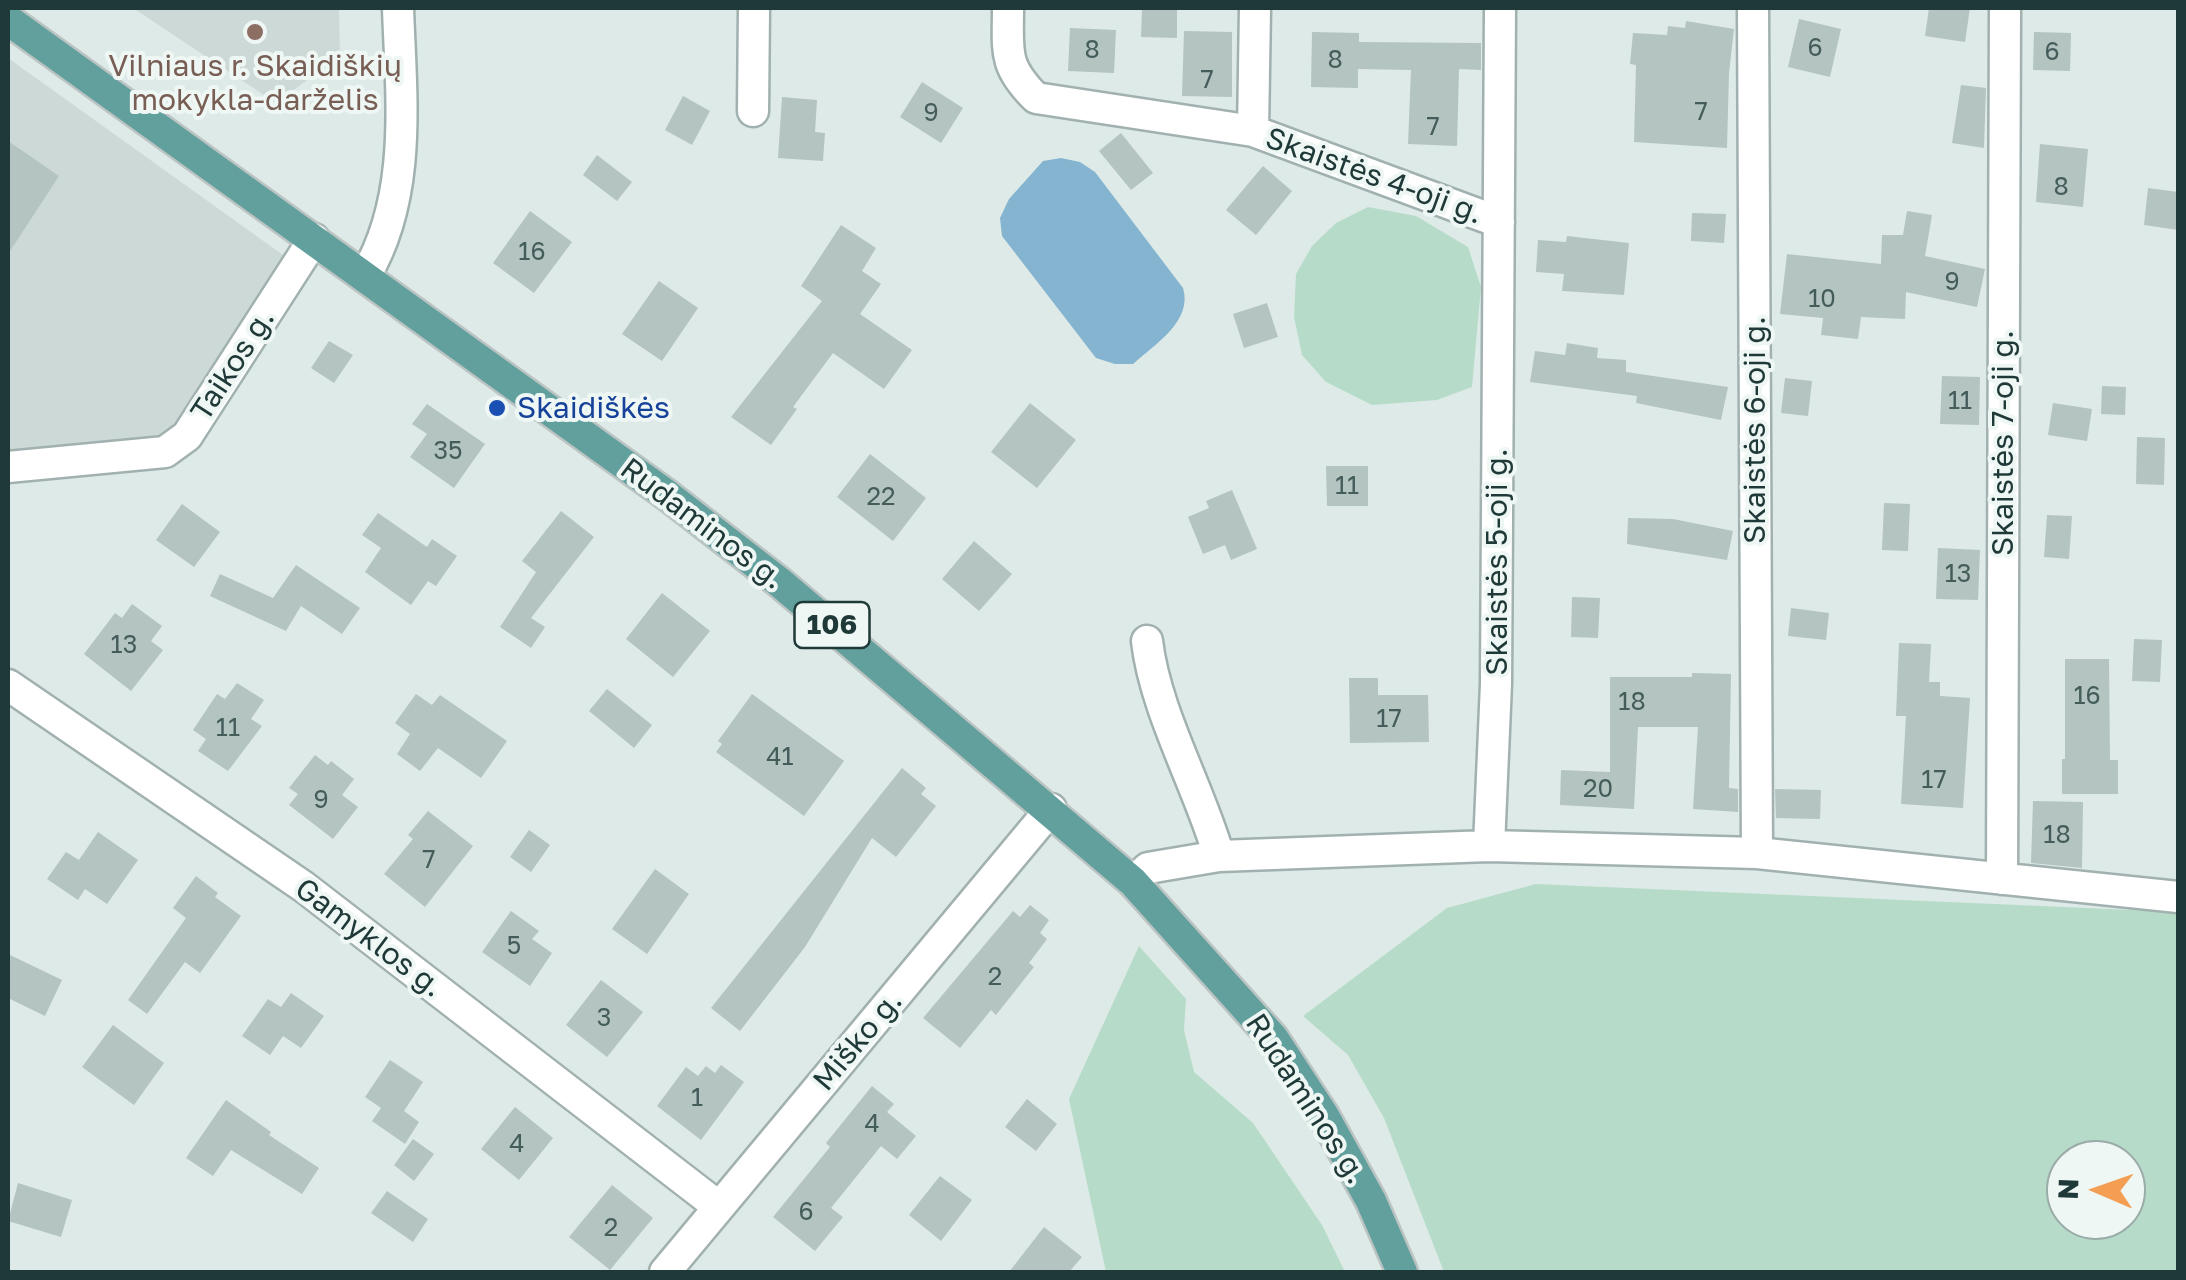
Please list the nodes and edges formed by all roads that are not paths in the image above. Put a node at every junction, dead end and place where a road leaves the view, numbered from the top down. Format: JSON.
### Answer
{"nodes":[{"id":1,"x":398,"y":8,"type":"edge"},
{"id":2,"x":754,"y":8,"type":"edge"},
{"id":3,"x":1008,"y":8,"type":"edge"},
{"id":4,"x":1255,"y":8,"type":"edge"},
{"id":5,"x":1500,"y":8,"type":"edge"},
{"id":6,"x":1753,"y":8,"type":"edge"},
{"id":7,"x":2005,"y":8,"type":"edge"},
{"id":8,"x":8,"y":20,"type":"edge"},
{"id":9,"x":753,"y":111,"type":"dead end"},
{"id":10,"x":1253,"y":131,"type":"junction"},
{"id":11,"x":1499,"y":222,"type":"junction"},
{"id":12,"x":314,"y":238,"type":"junction"},
{"id":13,"x":365,"y":276,"type":"junction"},
{"id":14,"x":8,"y":467,"type":"edge"},
{"id":15,"x":1146,"y":641,"type":"dead end"},
{"id":16,"x":8,"y":685,"type":"edge"},
{"id":17,"x":1052,"y":810,"type":"junction"},
{"id":18,"x":1489,"y":846,"type":"junction"},
{"id":19,"x":1757,"y":854,"type":"junction"},
{"id":20,"x":1219,"y":856,"type":"junction"},
{"id":21,"x":2002,"y":879,"type":"junction"},
{"id":22,"x":1133,"y":882,"type":"junction"},
{"id":23,"x":2178,"y":898,"type":"edge"},
{"id":24,"x":720,"y":1208,"type":"junction"},
{"id":25,"x":665,"y":1272,"type":"edge"},
{"id":26,"x":1402,"y":1272,"type":"edge"}],
"edges":[{"from":1,"to":13,"type":"street"},
{"from":2,"to":9,"type":"street"},
{"from":3,"to":10,"type":"street"},
{"from":4,"to":10,"type":"street","name":"Skaistės 4-oji g."},
{"from":5,"to":11,"type":"street","name":"Skaistės 5-oji g."},
{"from":6,"to":19,"type":"street","name":"Skaistės 6-oji g."},
{"from":7,"to":21,"type":"street","name":"Skaistės 7-oji g."},
{"from":8,"to":12,"type":"main road","name":"Rudaminos g.","number":"106"},
{"from":10,"to":11,"type":"street","name":"Skaistės 4-oji g."},
{"from":11,"to":18,"type":"street","name":"Skaistės 5-oji g."},
{"from":12,"to":13,"type":"main road","name":"Rudaminos g.","number":"106"},
{"from":12,"to":14,"type":"street","name":"Taikos g."},
{"from":13,"to":17,"type":"main road","name":"Rudaminos g.","number":"106"},
{"from":15,"to":20,"type":"street"},
{"from":16,"to":24,"type":"street","name":"Gamyklos g."},
{"from":17,"to":22,"type":"main road","name":"Rudaminos g.","number":"106"},
{"from":17,"to":24,"type":"street","name":"Miško g."},
{"from":18,"to":19,"type":"street"},
{"from":18,"to":20,"type":"street"},
{"from":19,"to":21,"type":"street"},
{"from":20,"to":22,"type":"street"},
{"from":21,"to":23,"type":"street"},
{"from":22,"to":26,"type":"main road","name":"Rudaminos g.","number":"106"},
{"from":24,"to":25,"type":"street","name":"Miško g."}]}
